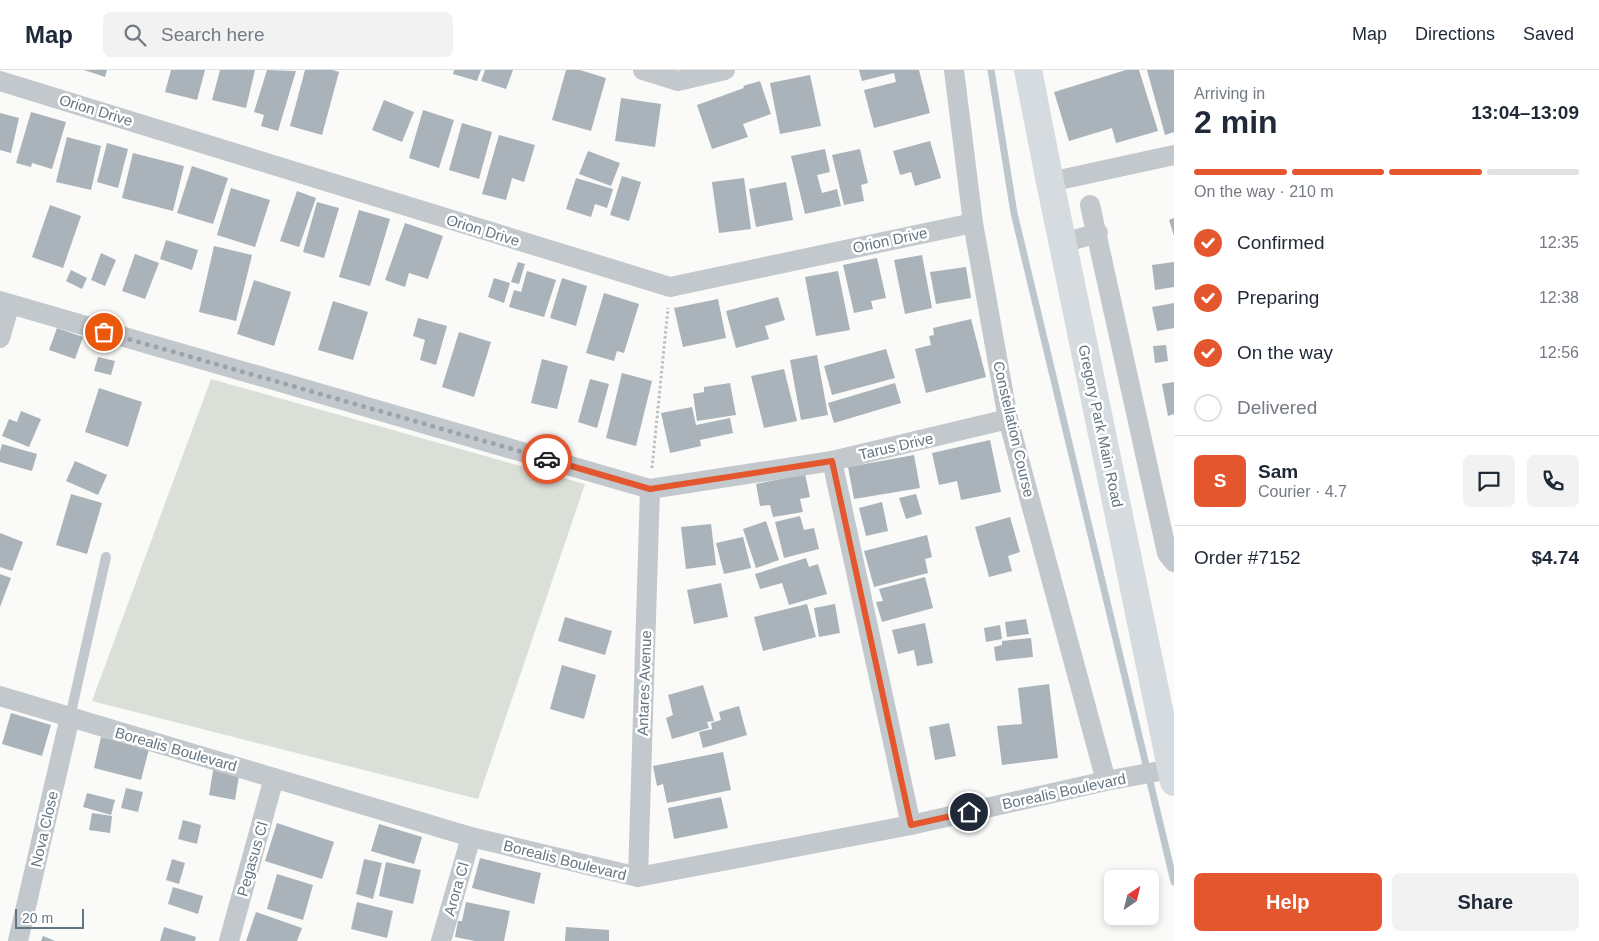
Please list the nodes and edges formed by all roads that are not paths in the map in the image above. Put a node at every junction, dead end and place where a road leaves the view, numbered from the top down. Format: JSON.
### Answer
{"nodes":[{"id":1,"x":643,"y":70,"type":"edge"},
{"id":2,"x":725,"y":70,"type":"edge"},
{"id":3,"x":954,"y":70,"type":"edge"},
{"id":4,"x":1028,"y":70,"type":"edge"},
{"id":5,"x":0,"y":81,"type":"edge"},
{"id":6,"x":1174,"y":155,"type":"edge"},
{"id":7,"x":1050,"y":182,"type":"junction"},
{"id":8,"x":1090,"y":205,"type":"dead end"},
{"id":9,"x":973,"y":223,"type":"junction"},
{"id":10,"x":1098,"y":233,"type":"junction"},
{"id":11,"x":1063,"y":243,"type":"junction"},
{"id":12,"x":5,"y":303,"type":"edge"},
{"id":13,"x":0,"y":338,"type":"edge"},
{"id":14,"x":1008,"y":419,"type":"junction"},
{"id":15,"x":832,"y":461,"type":"junction"},
{"id":16,"x":650,"y":489,"type":"junction"},
{"id":17,"x":106,"y":557,"type":"dead end"},
{"id":18,"x":1174,"y":562,"type":"edge"},
{"id":19,"x":0,"y":696,"type":"edge"},
{"id":20,"x":70,"y":718,"type":"junction"},
{"id":21,"x":1168,"y":774,"type":"edge"},
{"id":22,"x":274,"y":778,"type":"junction"},
{"id":23,"x":1106,"y":781,"type":"junction"},
{"id":24,"x":911,"y":825,"type":"junction"},
{"id":25,"x":470,"y":837,"type":"junction"},
{"id":26,"x":638,"y":877,"type":"junction"},
{"id":27,"x":18,"y":941,"type":"edge"},
{"id":28,"x":229,"y":941,"type":"edge"},
{"id":29,"x":441,"y":941,"type":"edge"}],
"edges":[{"from":1,"to":2,"type":"street"},
{"from":3,"to":9,"type":"street","name":"Constellation Course"},
{"from":4,"to":7,"type":"street","name":"Gregory Park Main Road"},
{"from":5,"to":9,"type":"street","name":"Orion Drive"},
{"from":6,"to":7,"type":"street"},
{"from":7,"to":11,"type":"street","name":"Gregory Park Main Road"},
{"from":8,"to":10,"type":"street"},
{"from":9,"to":14,"type":"street","name":"Constellation Course"},
{"from":10,"to":11,"type":"street"},
{"from":10,"to":18,"type":"street"},
{"from":11,"to":21,"type":"street","name":"Gregory Park Main Road"},
{"from":12,"to":13,"type":"street"},
{"from":12,"to":16,"type":"street","name":"Tarus Drive"},
{"from":14,"to":15,"type":"street","name":"Tarus Drive"},
{"from":14,"to":23,"type":"street","name":"Constellation Course"},
{"from":15,"to":16,"type":"street","name":"Tarus Drive"},
{"from":15,"to":24,"type":"street"},
{"from":16,"to":26,"type":"street","name":"Antares Avenue"},
{"from":17,"to":20,"type":"lane"},
{"from":19,"to":20,"type":"street","name":"Borealis Boulevard"},
{"from":20,"to":22,"type":"street","name":"Borealis Boulevard"},
{"from":20,"to":27,"type":"street","name":"Nova Close"},
{"from":21,"to":23,"type":"street","name":"Borealis Boulevard"},
{"from":22,"to":25,"type":"street","name":"Borealis Boulevard"},
{"from":22,"to":28,"type":"street","name":"Pegasus Cl"},
{"from":23,"to":24,"type":"street","name":"Borealis Boulevard"},
{"from":24,"to":26,"type":"street","name":"Borealis Boulevard"},
{"from":25,"to":26,"type":"street","name":"Borealis Boulevard"},
{"from":25,"to":29,"type":"street","name":"Arora Cl"}]}
